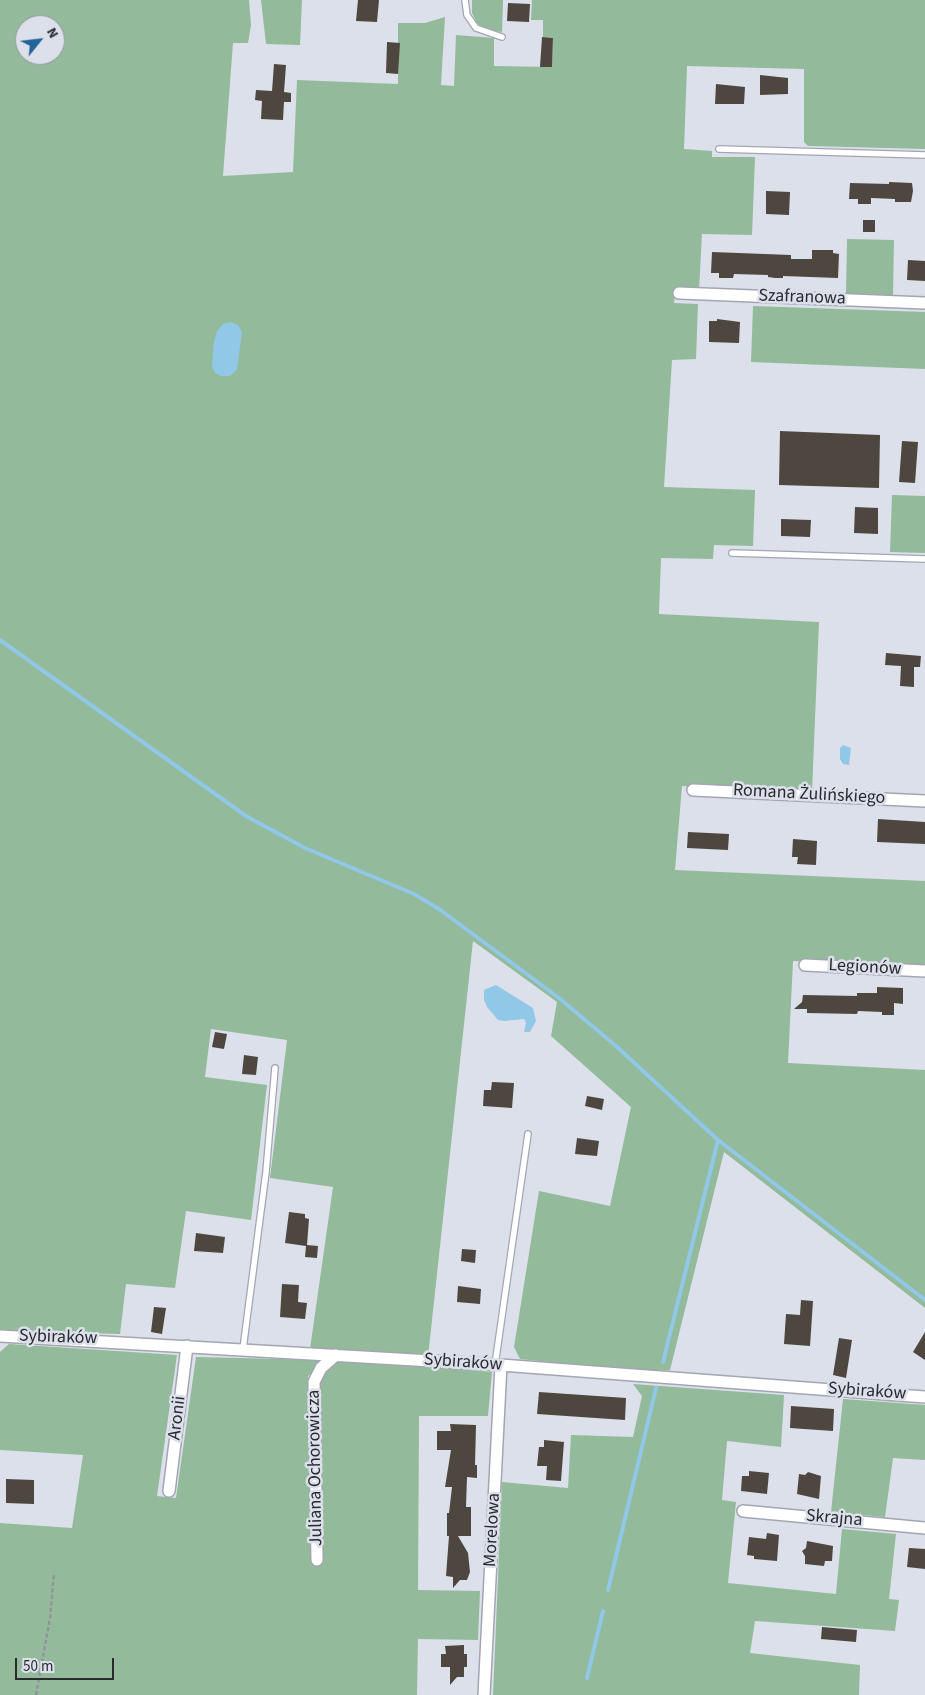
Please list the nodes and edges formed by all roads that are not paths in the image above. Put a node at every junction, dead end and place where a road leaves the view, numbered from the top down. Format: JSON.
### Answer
{"nodes":[{"id":1,"x":465,"y":0,"type":"edge"},
{"id":2,"x":502,"y":37,"type":"dead end"},
{"id":3,"x":719,"y":149,"type":"dead end"},
{"id":4,"x":925,"y":155,"type":"edge"},
{"id":5,"x":678,"y":293,"type":"dead end"},
{"id":6,"x":925,"y":303,"type":"edge"},
{"id":7,"x":732,"y":553,"type":"dead end"},
{"id":8,"x":925,"y":559,"type":"edge"},
{"id":9,"x":693,"y":790,"type":"dead end"},
{"id":10,"x":925,"y":801,"type":"edge"},
{"id":11,"x":805,"y":965,"type":"dead end"},
{"id":12,"x":925,"y":971,"type":"edge"},
{"id":13,"x":275,"y":1068,"type":"dead end"},
{"id":14,"x":528,"y":1134,"type":"dead end"},
{"id":15,"x":0,"y":1336,"type":"edge"},
{"id":16,"x":187,"y":1346,"type":"junction"},
{"id":17,"x":243,"y":1349,"type":"junction"},
{"id":18,"x":336,"y":1355,"type":"junction"},
{"id":19,"x":498,"y":1365,"type":"junction"},
{"id":20,"x":925,"y":1397,"type":"edge"},
{"id":21,"x":169,"y":1491,"type":"dead end"},
{"id":22,"x":743,"y":1511,"type":"dead end"},
{"id":23,"x":925,"y":1528,"type":"edge"},
{"id":24,"x":317,"y":1560,"type":"dead end"},
{"id":25,"x":484,"y":1695,"type":"edge"}],
"edges":[{"from":1,"to":2,"type":"lane"},
{"from":3,"to":4,"type":"lane"},
{"from":5,"to":6,"type":"street","name":"Szafranowa"},
{"from":7,"to":8,"type":"lane"},
{"from":9,"to":10,"type":"street","name":"Romana Żulińskiego"},
{"from":11,"to":12,"type":"street","name":"Legionów"},
{"from":13,"to":17,"type":"lane"},
{"from":14,"to":19,"type":"lane"},
{"from":15,"to":16,"type":"street","name":"Sybiraków"},
{"from":16,"to":17,"type":"street","name":"Sybiraków"},
{"from":16,"to":21,"type":"street","name":"Aronii"},
{"from":17,"to":18,"type":"street","name":"Sybiraków"},
{"from":18,"to":19,"type":"street","name":"Sybiraków"},
{"from":18,"to":24,"type":"street","name":"Juliana Ochorowicza"},
{"from":19,"to":20,"type":"street","name":"Sybiraków"},
{"from":19,"to":25,"type":"street","name":"Morelowa"},
{"from":22,"to":23,"type":"street","name":"Skrajna"}]}
